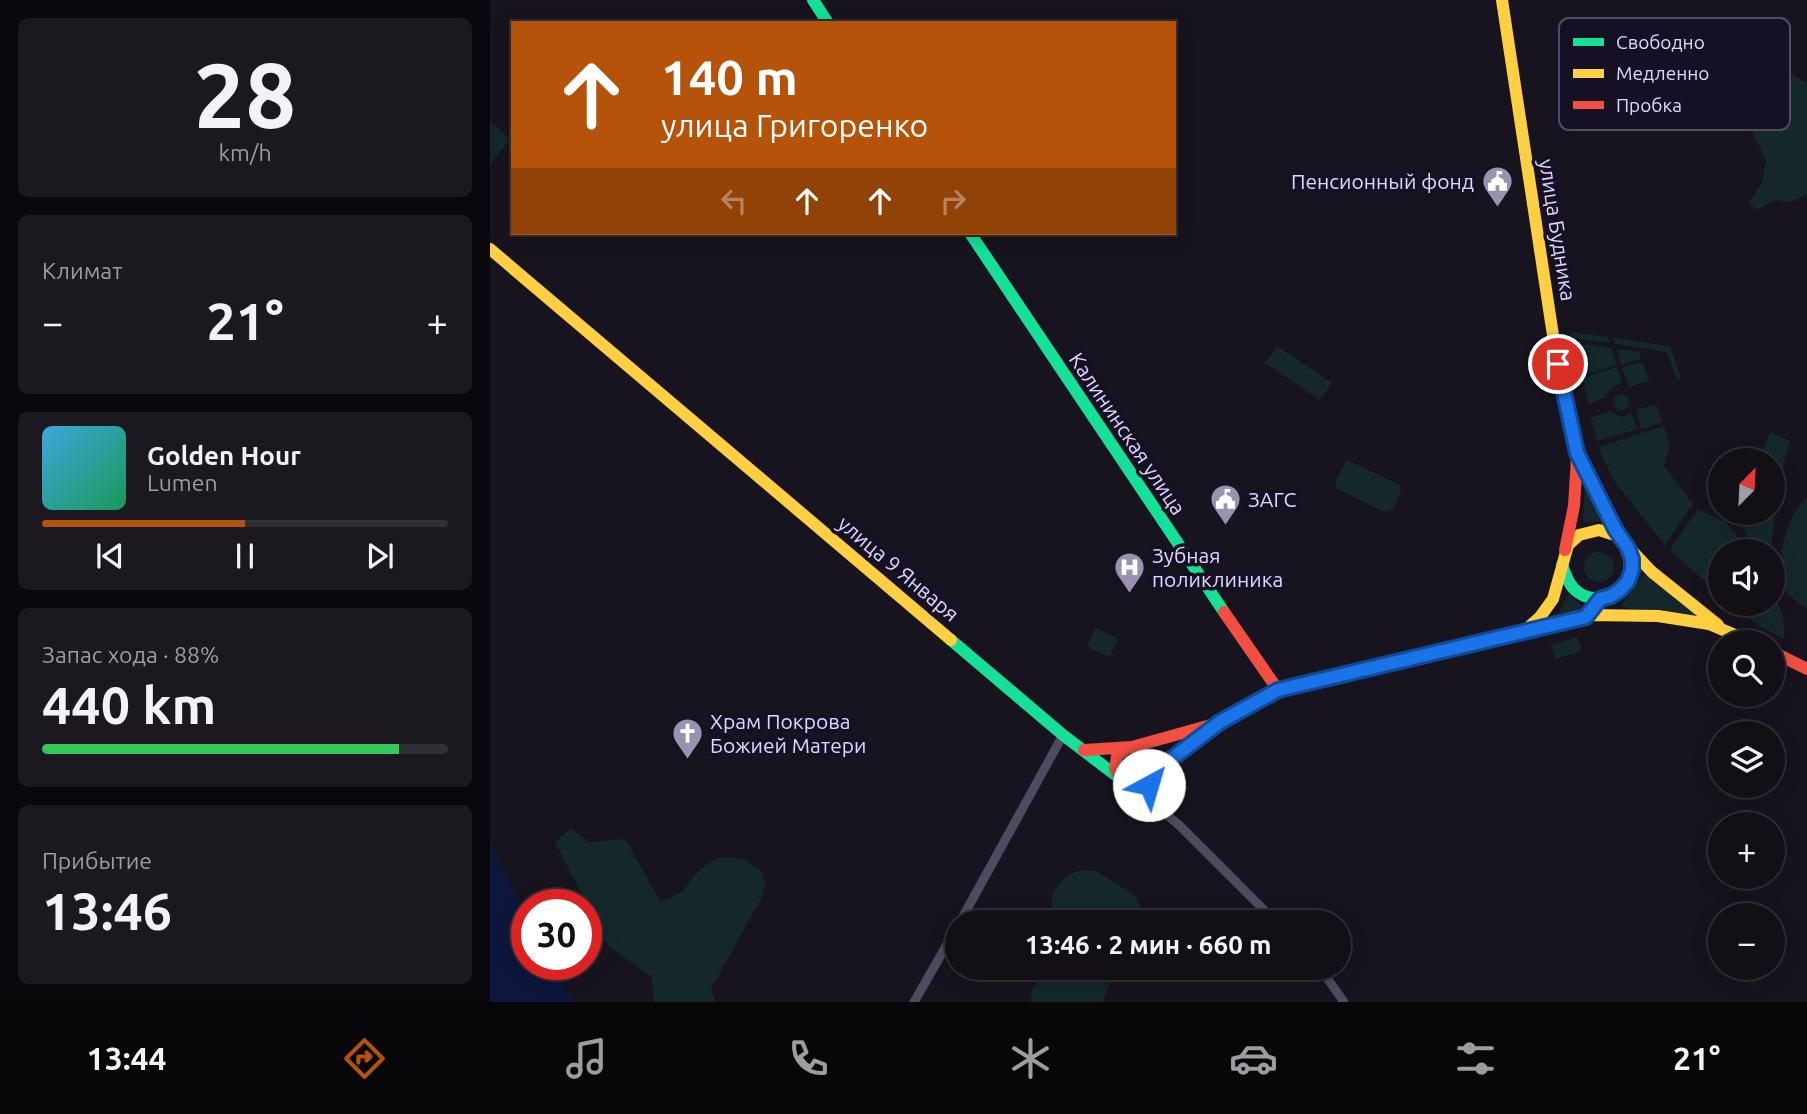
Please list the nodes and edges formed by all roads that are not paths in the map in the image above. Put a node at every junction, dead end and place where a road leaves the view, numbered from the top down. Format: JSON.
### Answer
{"nodes":[{"id":1,"x":813,"y":0,"type":"edge"},
{"id":2,"x":1502,"y":0,"type":"edge"},
{"id":3,"x":827,"y":21,"type":"edge"},
{"id":4,"x":971,"y":235,"type":"edge"},
{"id":5,"x":490,"y":249,"type":"edge"},
{"id":6,"x":1577,"y":453,"type":"junction"},
{"id":7,"x":1625,"y":543,"type":"junction"},
{"id":8,"x":1564,"y":558,"type":"junction"},
{"id":9,"x":1600,"y":599,"type":"junction"},
{"id":10,"x":1628,"y":614,"type":"junction"},
{"id":11,"x":1586,"y":617,"type":"junction"},
{"id":12,"x":1722,"y":628,"type":"junction"},
{"id":13,"x":1525,"y":630,"type":"junction"},
{"id":14,"x":1726,"y":630,"type":"edge"},
{"id":15,"x":1785,"y":658,"type":"edge"},
{"id":16,"x":1807,"y":668,"type":"edge"},
{"id":17,"x":1278,"y":690,"type":"junction"},
{"id":18,"x":1220,"y":722,"type":"junction"},
{"id":19,"x":1063,"y":735,"type":"junction"},
{"id":20,"x":1130,"y":748,"type":"junction"},
{"id":21,"x":1083,"y":750,"type":"junction"},
{"id":22,"x":1149,"y":776,"type":"junction"},
{"id":23,"x":1122,"y":780,"type":"junction"},
{"id":24,"x":1158,"y":806,"type":"junction"},
{"id":25,"x":966,"y":910,"type":"edge"},
{"id":26,"x":1264,"y":910,"type":"edge"},
{"id":27,"x":945,"y":947,"type":"edge"},
{"id":28,"x":1328,"y":980,"type":"edge"},
{"id":29,"x":914,"y":1002,"type":"edge"},
{"id":30,"x":1344,"y":1002,"type":"edge"}],
"edges":[{"from":1,"to":3,"type":"main road"},
{"from":2,"to":6,"type":"main road","name":"улица Будника"},
{"from":4,"to":17,"type":"main road","name":"Калининская улица"},
{"from":5,"to":19,"type":"main road","name":"улица 9 Января"},
{"from":6,"to":7,"type":"main road","name":"улица Будника"},
{"from":6,"to":8,"type":"main road"},
{"from":7,"to":8,"type":"main road"},
{"from":7,"to":9,"type":"main road"},
{"from":7,"to":12,"type":"main road","name":"улица Будника"},
{"from":8,"to":9,"type":"main road"},
{"from":8,"to":13,"type":"main road"},
{"from":9,"to":10,"type":"main road"},
{"from":9,"to":11,"type":"main road"},
{"from":10,"to":11,"type":"main road"},
{"from":10,"to":12,"type":"main road"},
{"from":11,"to":13,"type":"main road"},
{"from":12,"to":14,"type":"main road"},
{"from":13,"to":17,"type":"main road"},
{"from":15,"to":16,"type":"main road"},
{"from":17,"to":18,"type":"main road"},
{"from":18,"to":20,"type":"main road"},
{"from":18,"to":22,"type":"main road"},
{"from":19,"to":21,"type":"main road","name":"улица 9 Января"},
{"from":19,"to":25,"type":"street"},
{"from":20,"to":21,"type":"main road"},
{"from":20,"to":22,"type":"main road"},
{"from":20,"to":23,"type":"main road"},
{"from":21,"to":23,"type":"main road","name":"улица 9 Января"},
{"from":22,"to":23,"type":"main road"},
{"from":22,"to":24,"type":"street"},
{"from":23,"to":24,"type":"street","name":"улица 9 Января"},
{"from":24,"to":26,"type":"street","name":"улица 9 Января"},
{"from":27,"to":29,"type":"street"},
{"from":28,"to":30,"type":"street"}]}
